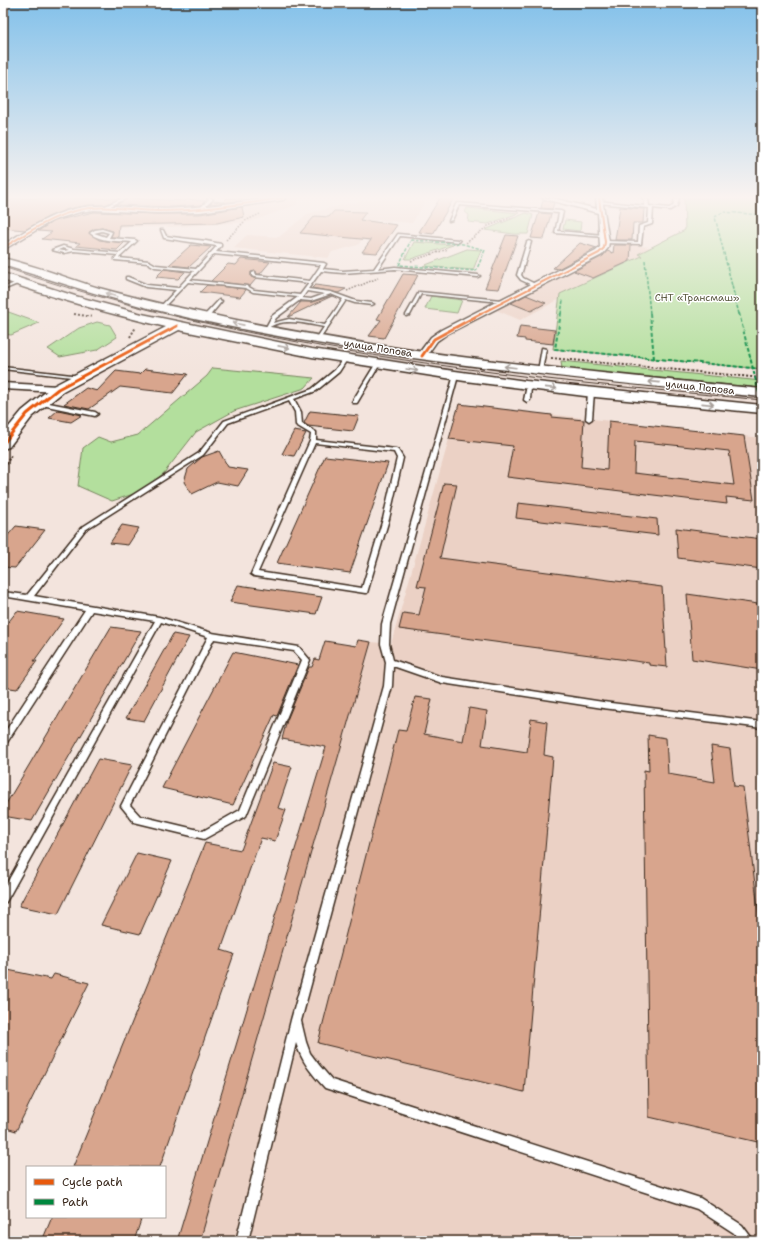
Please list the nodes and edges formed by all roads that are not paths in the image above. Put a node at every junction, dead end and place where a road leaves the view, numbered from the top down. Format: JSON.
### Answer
{"nodes":[{"id":1,"x":119,"y":256,"type":"edge"},
{"id":2,"x":212,"y":256,"type":"edge"},
{"id":3,"x":237,"y":256,"type":"edge"},
{"id":4,"x":384,"y":256,"type":"edge"},
{"id":5,"x":525,"y":256,"type":"edge"},
{"id":6,"x":593,"y":256,"type":"edge"},
{"id":7,"x":3,"y":261,"type":"edge"},
{"id":8,"x":197,"y":270,"type":"junction"},
{"id":9,"x":320,"y":270,"type":"junction"},
{"id":10,"x":375,"y":270,"type":"junction"},
{"id":11,"x":254,"y":273,"type":"dead end"},
{"id":12,"x":3,"y":276,"type":"edge"},
{"id":13,"x":478,"y":276,"type":"dead end"},
{"id":14,"x":127,"y":278,"type":"dead end"},
{"id":15,"x":188,"y":281,"type":"junction"},
{"id":16,"x":20,"y":282,"type":"junction"},
{"id":17,"x":311,"y":282,"type":"junction"},
{"id":18,"x":534,"y":285,"type":"junction"},
{"id":19,"x":83,"y":287,"type":"junction"},
{"id":20,"x":3,"y":289,"type":"edge"},
{"id":21,"x":180,"y":289,"type":"junction"},
{"id":22,"x":305,"y":290,"type":"junction"},
{"id":23,"x":331,"y":293,"type":"junction"},
{"id":24,"x":63,"y":296,"type":"junction"},
{"id":25,"x":300,"y":297,"type":"junction"},
{"id":26,"x":345,"y":298,"type":"junction"},
{"id":27,"x":220,"y":301,"type":"dead end"},
{"id":28,"x":501,"y":302,"type":"junction"},
{"id":29,"x":372,"y":304,"type":"dead end"},
{"id":30,"x":162,"y":308,"type":"junction"},
{"id":31,"x":408,"y":315,"type":"dead end"},
{"id":32,"x":206,"y":317,"type":"junction"},
{"id":33,"x":177,"y":326,"type":"junction"},
{"id":34,"x":325,"y":326,"type":"junction"},
{"id":35,"x":267,"y":327,"type":"junction"},
{"id":36,"x":318,"y":339,"type":"junction"},
{"id":37,"x":544,"y":349,"type":"dead end"},
{"id":38,"x":422,"y":356,"type":"junction"},
{"id":39,"x":346,"y":358,"type":"junction"},
{"id":40,"x":378,"y":364,"type":"junction"},
{"id":41,"x":541,"y":364,"type":"junction"},
{"id":42,"x":3,"y":368,"type":"edge"},
{"id":43,"x":456,"y":376,"type":"junction"},
{"id":44,"x":80,"y":377,"type":"junction"},
{"id":45,"x":3,"y":386,"type":"edge"},
{"id":46,"x":58,"y":389,"type":"junction"},
{"id":47,"x":591,"y":392,"type":"junction"},
{"id":48,"x":762,"y":393,"type":"edge"},
{"id":49,"x":291,"y":399,"type":"junction"},
{"id":50,"x":356,"y":402,"type":"dead end"},
{"id":51,"x":39,"y":403,"type":"junction"},
{"id":52,"x":762,"y":409,"type":"edge"},
{"id":53,"x":95,"y":414,"type":"dead end"},
{"id":54,"x":589,"y":419,"type":"dead end"},
{"id":55,"x":313,"y":441,"type":"junction"},
{"id":56,"x":3,"y":444,"type":"edge"},
{"id":57,"x":3,"y":594,"type":"edge"},
{"id":58,"x":29,"y":598,"type":"junction"},
{"id":59,"x":90,"y":608,"type":"junction"},
{"id":60,"x":160,"y":619,"type":"junction"},
{"id":61,"x":212,"y":636,"type":"junction"},
{"id":62,"x":390,"y":662,"type":"junction"},
{"id":63,"x":762,"y":725,"type":"edge"},
{"id":64,"x":3,"y":742,"type":"edge"},
{"id":65,"x":3,"y":899,"type":"edge"},
{"id":66,"x":296,"y":1020,"type":"junction"},
{"id":67,"x":242,"y":1241,"type":"edge"},
{"id":68,"x":747,"y":1241,"type":"edge"}],
"edges":[{"from":1,"to":8,"type":"lane"},
{"from":2,"to":8,"type":"lane"},
{"from":3,"to":9,"type":"lane"},
{"from":4,"to":10,"type":"lane"},
{"from":5,"to":18,"type":"lane"},
{"from":6,"to":18,"type":"street"},
{"from":7,"to":19,"type":"main road","name":"улица Попова"},
{"from":8,"to":15,"type":"lane"},
{"from":9,"to":10,"type":"lane"},
{"from":9,"to":17,"type":"lane"},
{"from":10,"to":13,"type":"lane"},
{"from":11,"to":17,"type":"lane"},
{"from":12,"to":16,"type":"main road","name":"улица Попова"},
{"from":14,"to":21,"type":"lane"},
{"from":15,"to":21,"type":"lane"},
{"from":15,"to":25,"type":"lane"},
{"from":16,"to":20,"type":"lane"},
{"from":16,"to":24,"type":"main road","name":"улица Попова"},
{"from":17,"to":22,"type":"lane"},
{"from":18,"to":28,"type":"street"},
{"from":19,"to":24,"type":"main road"},
{"from":30,"to":19,"type":"main road","name":"улица Попова","one_way":true},
{"from":21,"to":30,"type":"lane"},
{"from":22,"to":23,"type":"lane"},
{"from":22,"to":25,"type":"lane"},
{"from":23,"to":25,"type":"lane"},
{"from":23,"to":26,"type":"lane"},
{"from":24,"to":33,"type":"main road","name":"улица Попова"},
{"from":25,"to":35,"type":"lane"},
{"from":26,"to":29,"type":"lane"},
{"from":26,"to":34,"type":"lane"},
{"from":27,"to":32,"type":"lane"},
{"from":28,"to":31,"type":"lane"},
{"from":28,"to":38,"type":"street"},
{"from":30,"to":32,"type":"main road","name":"улица Попова"},
{"from":35,"to":32,"type":"main road","name":"улица Попова","one_way":true},
{"from":33,"to":39,"type":"main road","name":"улица Попова","one_way":true},
{"from":33,"to":44,"type":"main road"},
{"from":34,"to":35,"type":"lane"},
{"from":34,"to":36,"type":"lane"},
{"from":35,"to":36,"type":"main road","name":"улица Попова"},
{"from":36,"to":38,"type":"main road","name":"улица Попова"},
{"from":37,"to":41,"type":"lane"},
{"from":41,"to":38,"type":"main road","name":"улица Попова","one_way":true},
{"from":39,"to":40,"type":"main road","name":"улица Попова"},
{"from":39,"to":49,"type":"lane"},
{"from":40,"to":43,"type":"main road","name":"улица Попова","one_way":true},
{"from":40,"to":50,"type":"lane"},
{"from":48,"to":41,"type":"main road","name":"улица Попова","one_way":true},
{"from":42,"to":44,"type":"lane"},
{"from":43,"to":47,"type":"main road","name":"улица Попова","one_way":true},
{"from":43,"to":62,"type":"lane"},
{"from":44,"to":46,"type":"main road"},
{"from":45,"to":46,"type":"street"},
{"from":46,"to":51,"type":"main road"},
{"from":47,"to":52,"type":"main road","name":"улица Попова","one_way":true},
{"from":47,"to":54,"type":"lane"},
{"from":49,"to":55,"type":"lane"},
{"from":49,"to":58,"type":"lane"},
{"from":51,"to":53,"type":"lane"},
{"from":51,"to":56,"type":"main road"},
{"from":55,"to":55,"type":"lane"},
{"from":57,"to":58,"type":"lane"},
{"from":58,"to":59,"type":"lane"},
{"from":59,"to":60,"type":"lane"},
{"from":59,"to":64,"type":"lane"},
{"from":60,"to":61,"type":"lane"},
{"from":60,"to":65,"type":"lane"},
{"from":61,"to":61,"type":"lane"},
{"from":62,"to":63,"type":"lane"},
{"from":62,"to":66,"type":"lane"},
{"from":66,"to":67,"type":"lane"},
{"from":66,"to":68,"type":"lane"}]}
